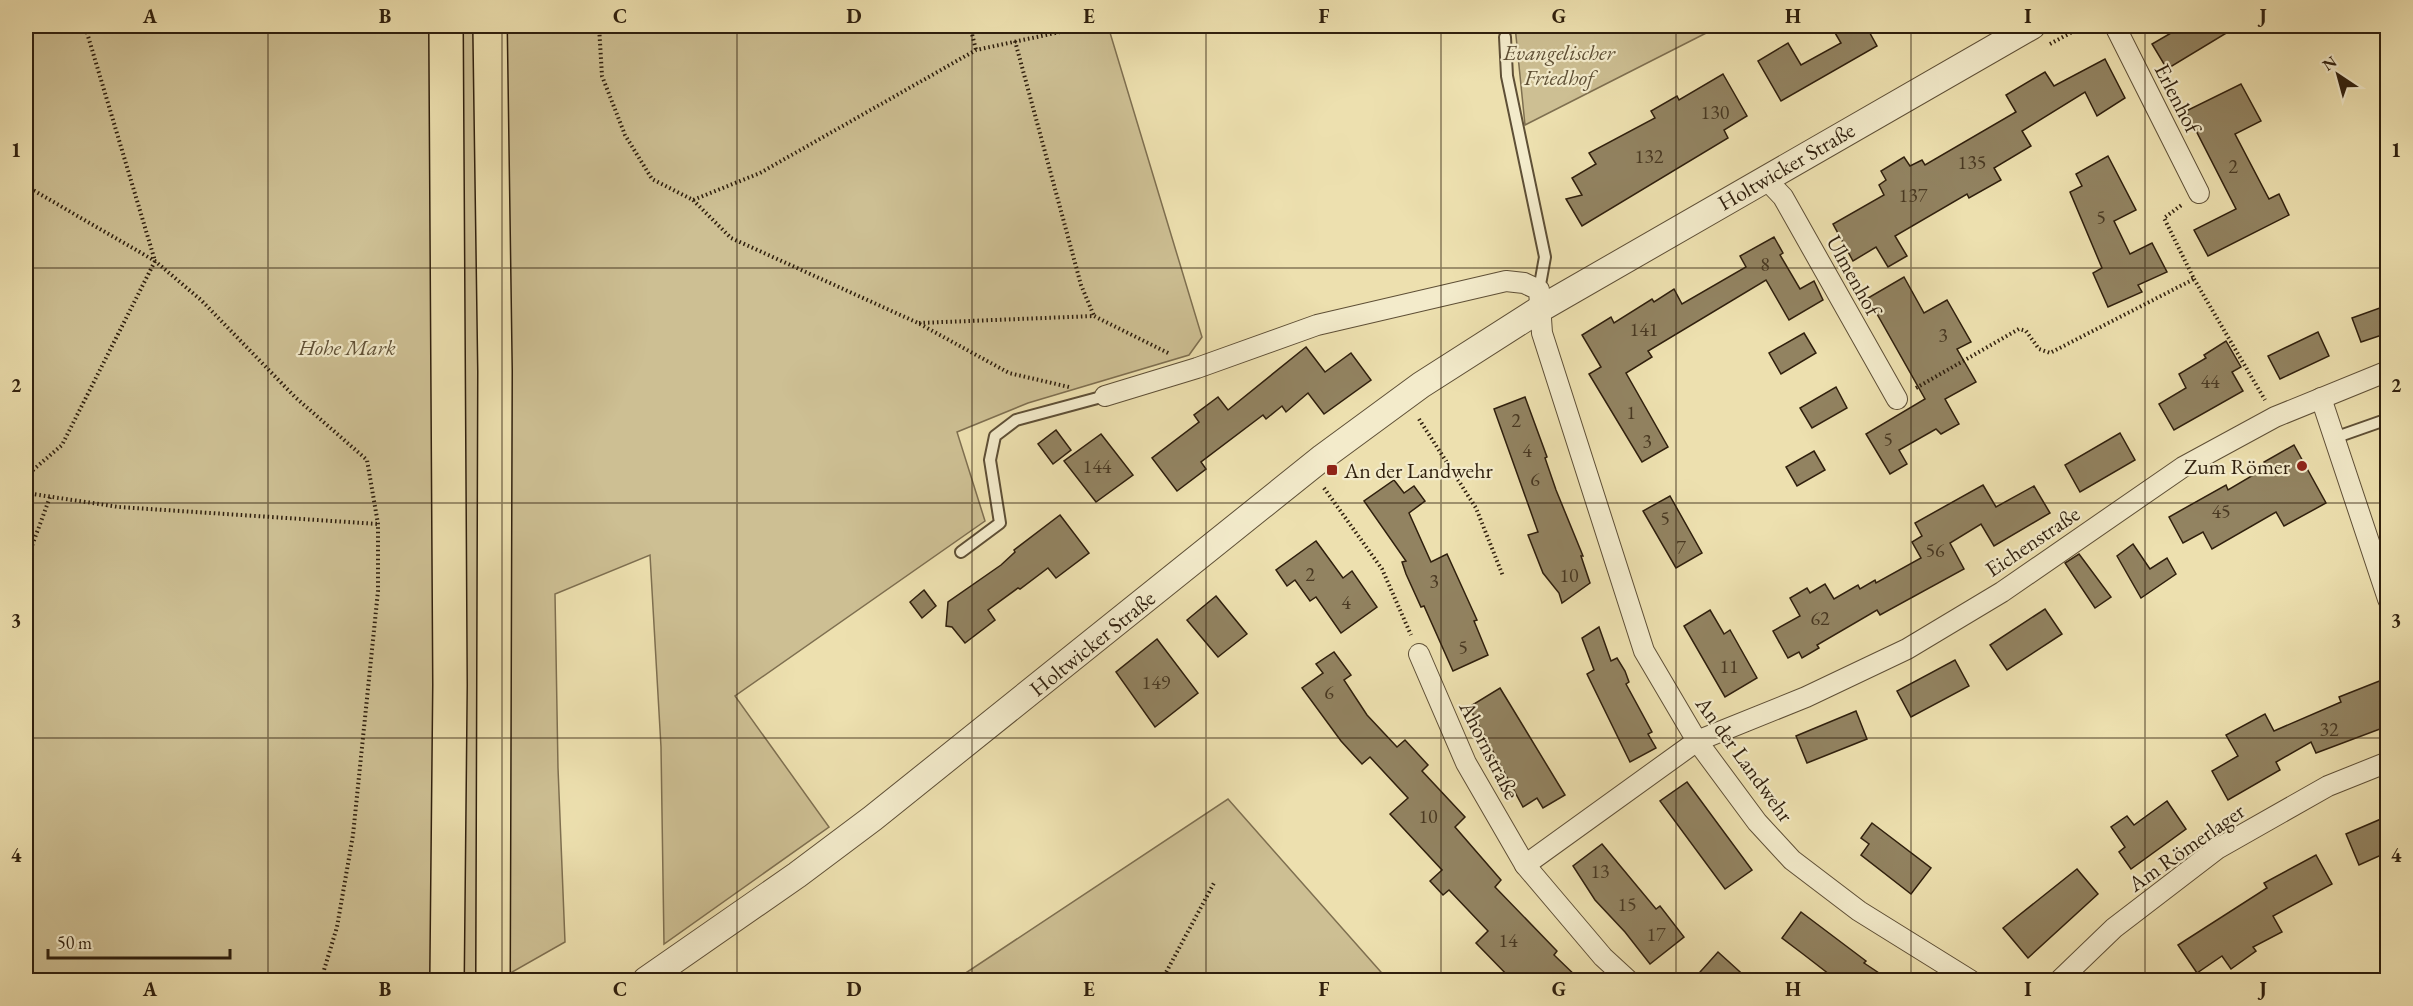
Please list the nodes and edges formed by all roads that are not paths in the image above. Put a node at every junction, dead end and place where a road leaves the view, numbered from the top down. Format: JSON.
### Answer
{"nodes":[{"id":1,"x":446,"y":26,"type":"edge"},
{"id":2,"x":490,"y":26,"type":"edge"},
{"id":3,"x":2032,"y":26,"type":"edge"},
{"id":4,"x":2115,"y":26,"type":"edge"},
{"id":5,"x":1505,"y":37,"type":"dead end"},
{"id":6,"x":1765,"y":178,"type":"junction"},
{"id":7,"x":2199,"y":193,"type":"road end"},
{"id":8,"x":1540,"y":300,"type":"junction"},
{"id":9,"x":2388,"y":371,"type":"edge"},
{"id":10,"x":1105,"y":396,"type":"joint"},
{"id":11,"x":2321,"y":398,"type":"junction"},
{"id":12,"x":1897,"y":399,"type":"road end"},
{"id":13,"x":2388,"y":419,"type":"edge"},
{"id":14,"x":2334,"y":438,"type":"junction"},
{"id":15,"x":962,"y":552,"type":"dead end"},
{"id":16,"x":2388,"y":599,"type":"edge"},
{"id":17,"x":1419,"y":654,"type":"road end"},
{"id":18,"x":1697,"y":741,"type":"junction"},
{"id":19,"x":2388,"y":762,"type":"edge"},
{"id":20,"x":1525,"y":865,"type":"junction"},
{"id":21,"x":493,"y":977,"type":"edge"},
{"id":22,"x":447,"y":981,"type":"edge"},
{"id":23,"x":646,"y":981,"type":"edge"},
{"id":24,"x":1628,"y":981,"type":"edge"},
{"id":25,"x":1970,"y":981,"type":"edge"},
{"id":26,"x":2060,"y":981,"type":"edge"}],
"edges":[{"from":1,"to":22,"type":"highway"},
{"from":2,"to":21,"type":"highway"},
{"from":3,"to":6,"type":"street","name":"Holtwicker Straße"},
{"from":4,"to":7,"type":"street","name":"Erlenhof"},
{"from":5,"to":8,"type":"lane"},
{"from":6,"to":8,"type":"street","name":"Holtwicker Straße"},
{"from":6,"to":12,"type":"street","name":"Ulmenhof"},
{"from":8,"to":10,"type":"street"},
{"from":8,"to":18,"type":"street","name":"An der Landwehr"},
{"from":8,"to":23,"type":"street","name":"Holtwicker Straße"},
{"from":9,"to":11,"type":"street","name":"Eichenstraße"},
{"from":10,"to":15,"type":"lane"},
{"from":11,"to":14,"type":"street"},
{"from":11,"to":18,"type":"street","name":"Eichenstraße"},
{"from":13,"to":14,"type":"lane"},
{"from":14,"to":16,"type":"street"},
{"from":17,"to":20,"type":"street","name":"Ahornstraße"},
{"from":18,"to":20,"type":"street"},
{"from":18,"to":25,"type":"street","name":"An der Landwehr"},
{"from":19,"to":26,"type":"street","name":"Am Römerlager"},
{"from":20,"to":24,"type":"street","name":"Ahornstraße"}]}
